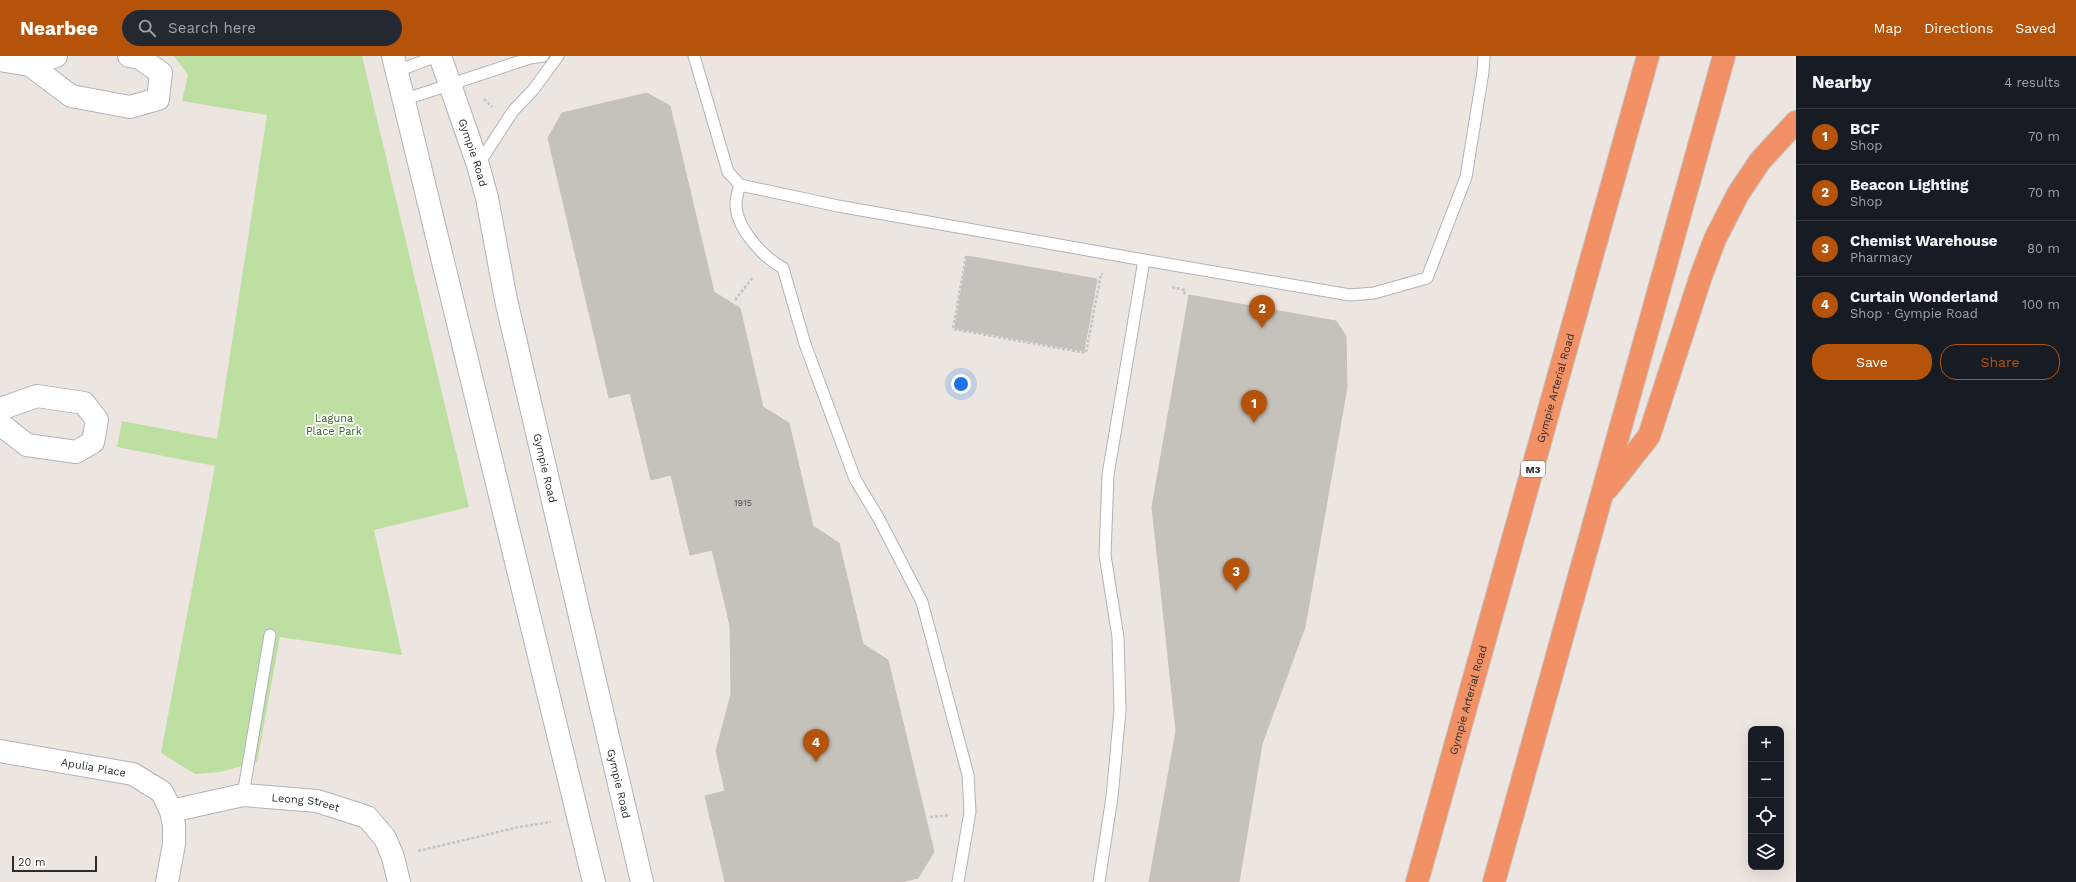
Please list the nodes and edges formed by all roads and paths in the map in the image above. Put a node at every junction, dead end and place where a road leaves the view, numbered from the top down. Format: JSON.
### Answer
{"nodes":[{"id":1,"x":56,"y":56,"type":"edge"},
{"id":2,"x":129,"y":56,"type":"edge"},
{"id":3,"x":439,"y":56,"type":"edge"},
{"id":4,"x":543,"y":56,"type":"edge"},
{"id":5,"x":558,"y":56,"type":"edge"},
{"id":6,"x":694,"y":56,"type":"edge"},
{"id":7,"x":1484,"y":56,"type":"edge"},
{"id":8,"x":1648,"y":56,"type":"edge"},
{"id":9,"x":1724,"y":56,"type":"edge"},
{"id":10,"x":0,"y":60,"type":"edge"},
{"id":11,"x":395,"y":64,"type":"edge"},
{"id":12,"x":30,"y":65,"type":"junction"},
{"id":13,"x":450,"y":84,"type":"junction"},
{"id":14,"x":484,"y":99,"type":"dead end"},
{"id":15,"x":403,"y":100,"type":"junction"},
{"id":16,"x":494,"y":109,"type":"dead end"},
{"id":17,"x":1796,"y":122,"type":"edge"},
{"id":18,"x":478,"y":165,"type":"junction"},
{"id":19,"x":740,"y":186,"type":"junction"},
{"id":20,"x":966,"y":256,"type":"dead end"},
{"id":21,"x":1144,"y":260,"type":"junction"},
{"id":22,"x":1109,"y":275,"type":"dead end"},
{"id":23,"x":753,"y":278,"type":"dead end"},
{"id":24,"x":1170,"y":287,"type":"dead end"},
{"id":25,"x":1184,"y":295,"type":"dead end"},
{"id":26,"x":735,"y":300,"type":"dead end"},
{"id":27,"x":0,"y":409,"type":"edge"},
{"id":28,"x":0,"y":424,"type":"edge"},
{"id":29,"x":1602,"y":495,"type":"junction"},
{"id":30,"x":270,"y":635,"type":"dead end"},
{"id":31,"x":0,"y":751,"type":"edge"},
{"id":32,"x":243,"y":795,"type":"junction"},
{"id":33,"x":171,"y":811,"type":"junction"},
{"id":34,"x":952,"y":815,"type":"dead end"},
{"id":35,"x":930,"y":817,"type":"dead end"},
{"id":36,"x":551,"y":822,"type":"dead end"},
{"id":37,"x":393,"y":857,"type":"junction"},
{"id":38,"x":644,"y":879,"type":"edge"},
{"id":39,"x":167,"y":882,"type":"edge"},
{"id":40,"x":399,"y":882,"type":"edge"},
{"id":41,"x":594,"y":882,"type":"edge"},
{"id":42,"x":958,"y":882,"type":"edge"},
{"id":43,"x":1100,"y":882,"type":"edge"},
{"id":44,"x":1417,"y":882,"type":"edge"},
{"id":45,"x":1494,"y":882,"type":"edge"}],
"edges":[{"from":1,"to":12,"type":"main road"},
{"from":2,"to":12,"type":"main road"},
{"from":3,"to":11,"type":"lane"},
{"from":3,"to":13,"type":"main road","name":"Gympie Road"},
{"from":4,"to":13,"type":"lane"},
{"from":5,"to":18,"type":"lane"},
{"from":6,"to":19,"type":"lane"},
{"from":7,"to":21,"type":"lane"},
{"from":8,"to":44,"type":"highway","name":"Gympie Arterial Road","number":"M3"},
{"from":9,"to":29,"type":"highway"},
{"from":10,"to":12,"type":"main road"},
{"from":11,"to":15,"type":"main road"},
{"from":13,"to":15,"type":"lane"},
{"from":13,"to":18,"type":"main road","name":"Gympie Road"},
{"from":14,"to":16,"type":"path"},
{"from":15,"to":41,"type":"main road"},
{"from":17,"to":29,"type":"highway"},
{"from":18,"to":38,"type":"main road","name":"Gympie Road"},
{"from":19,"to":21,"type":"lane"},
{"from":19,"to":42,"type":"lane"},
{"from":20,"to":22,"type":"path"},
{"from":21,"to":43,"type":"lane"},
{"from":23,"to":26,"type":"path"},
{"from":24,"to":25,"type":"path"},
{"from":27,"to":28,"type":"main road"},
{"from":29,"to":45,"type":"highway"},
{"from":30,"to":32,"type":"lane"},
{"from":31,"to":33,"type":"main road","name":"Apulia Place"},
{"from":32,"to":33,"type":"main road","name":"Leong Street"},
{"from":32,"to":37,"type":"main road","name":"Leong Street"},
{"from":33,"to":39,"type":"main road","name":"Apulia Place"},
{"from":34,"to":35,"type":"path"},
{"from":36,"to":37,"type":"path"},
{"from":37,"to":40,"type":"main road","name":"Leong Street"}]}
